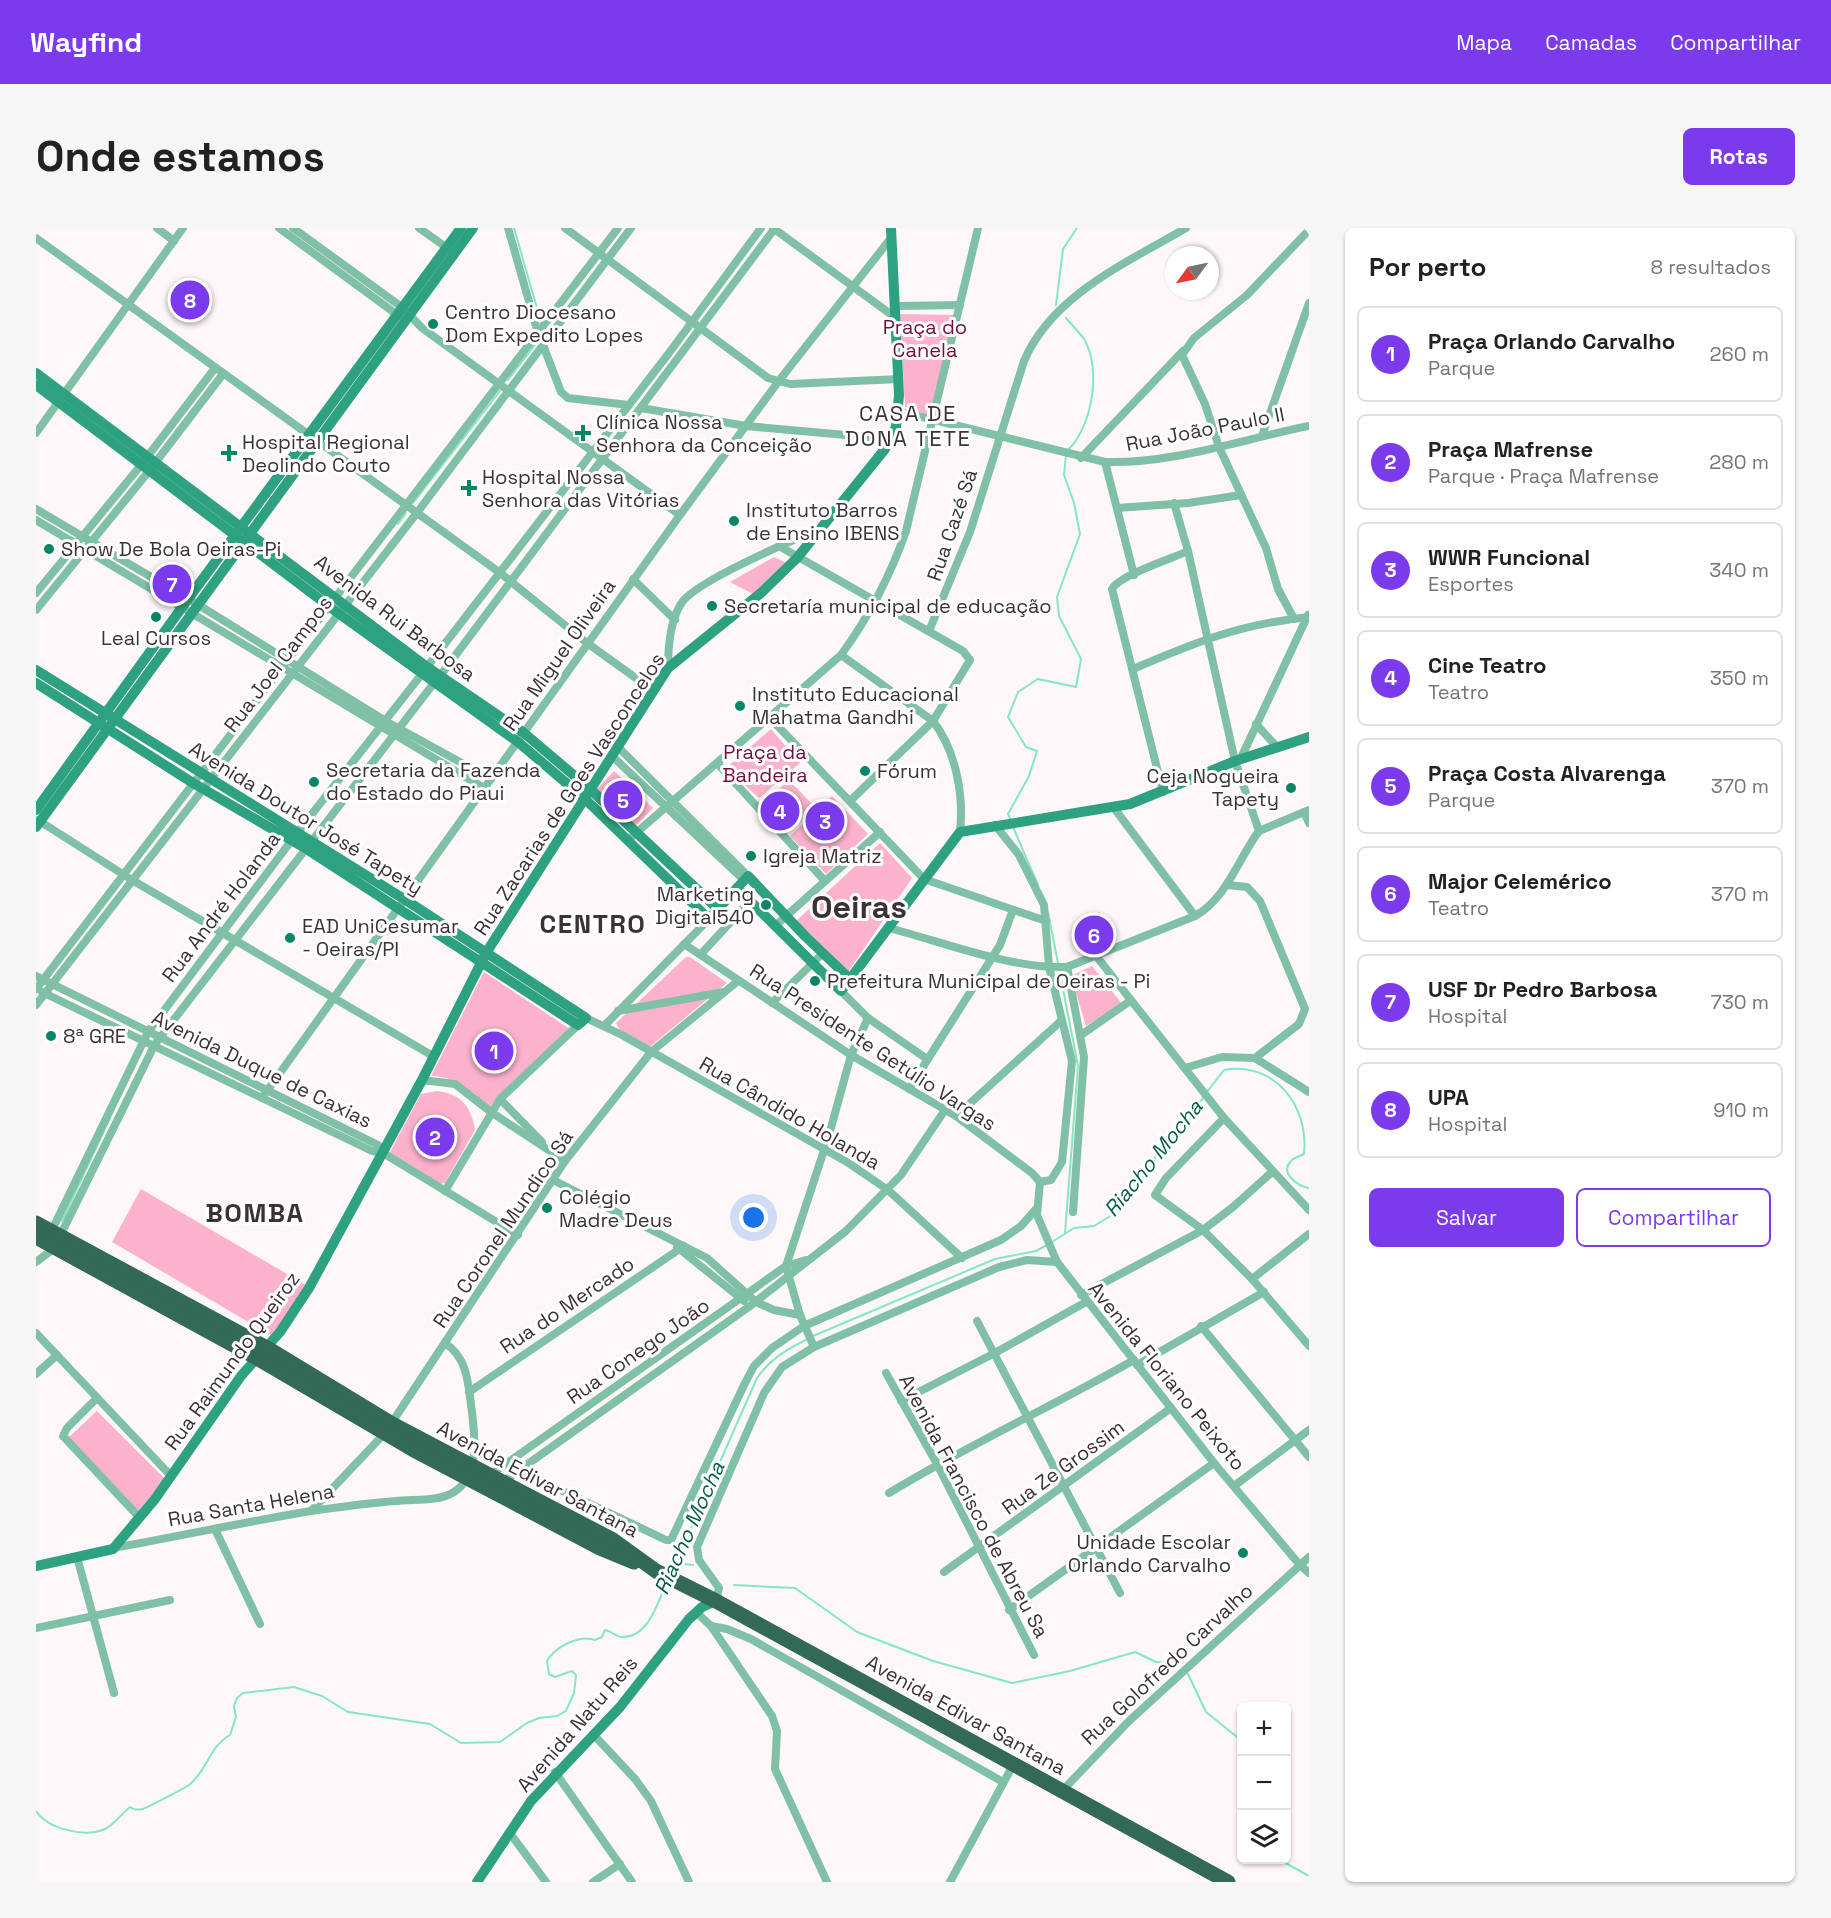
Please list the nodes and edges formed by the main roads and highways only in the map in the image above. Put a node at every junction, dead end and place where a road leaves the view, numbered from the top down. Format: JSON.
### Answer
{"nodes":[{"id":1,"x":461,"y":228,"type":"edge"},
{"id":2,"x":473,"y":228,"type":"edge"},
{"id":3,"x":891,"y":233,"type":"edge"},
{"id":4,"x":451,"y":251,"type":"junction"},
{"id":5,"x":36,"y":374,"type":"edge"},
{"id":6,"x":36,"y":385,"type":"edge"},
{"id":7,"x":61,"y":398,"type":"junction"},
{"id":8,"x":242,"y":534,"type":"junction"},
{"id":9,"x":36,"y":670,"type":"edge"},
{"id":10,"x":424,"y":671,"type":"junction"},
{"id":11,"x":36,"y":683,"type":"edge"},
{"id":12,"x":106,"y":721,"type":"junction"},
{"id":13,"x":1309,"y":737,"type":"edge"},
{"id":14,"x":587,"y":794,"type":"junction"},
{"id":15,"x":36,"y":810,"type":"edge"},
{"id":16,"x":37,"y":823,"type":"edge"},
{"id":17,"x":631,"y":837,"type":"junction"},
{"id":18,"x":745,"y":882,"type":"junction"},
{"id":19,"x":718,"y":909,"type":"junction"},
{"id":20,"x":484,"y":957,"type":"junction"},
{"id":21,"x":850,"y":979,"type":"junction"},
{"id":22,"x":582,"y":1021,"type":"road end"},
{"id":23,"x":383,"y":1153,"type":"joint"},
{"id":24,"x":36,"y":1223,"type":"edge"},
{"id":25,"x":49,"y":1242,"type":"edge"},
{"id":26,"x":262,"y":1353,"type":"junction"},
{"id":27,"x":113,"y":1549,"type":"joint"},
{"id":28,"x":36,"y":1566,"type":"edge"},
{"id":29,"x":716,"y":1601,"type":"junction"},
{"id":30,"x":477,"y":1882,"type":"edge"},
{"id":31,"x":1228,"y":1882,"type":"edge"}],
"edges":[{"from":1,"to":4,"type":"main road"},
{"from":2,"to":4,"type":"main road"},
{"from":3,"to":14,"type":"main road","name":"Rua Zacarias de Goes Vasconcelos"},
{"from":4,"to":8,"type":"main road"},
{"from":5,"to":7,"type":"main road","name":"Avenida Rui Barbosa"},
{"from":6,"to":7,"type":"main road","name":"Avenida Rui Barbosa"},
{"from":7,"to":8,"type":"main road","name":"Avenida Rui Barbosa"},
{"from":8,"to":10,"type":"main road","name":"Avenida Rui Barbosa"},
{"from":8,"to":10,"type":"main road","name":"Avenida Rui Barbosa"},
{"from":8,"to":12,"type":"main road"},
{"from":9,"to":12,"type":"main road","name":"Avenida Doutor José Tapety"},
{"from":10,"to":14,"type":"main road","name":"Avenida Rui Barbosa"},
{"from":11,"to":12,"type":"main road","name":"Avenida Doutor José Tapety"},
{"from":12,"to":15,"type":"main road"},
{"from":12,"to":16,"type":"main road"},
{"from":12,"to":20,"type":"main road","name":"Avenida Doutor José Tapety"},
{"from":13,"to":21,"type":"main road"},
{"from":14,"to":17,"type":"main road","name":"Avenida Rui Barbosa"},
{"from":14,"to":20,"type":"main road","name":"Rua Zacarias de Goes Vasconcelos"},
{"from":17,"to":19,"type":"main road","name":"Avenida Rui Barbosa"},
{"from":17,"to":19,"type":"main road","name":"Avenida Rui Barbosa"},
{"from":18,"to":19,"type":"main road"},
{"from":18,"to":21,"type":"main road"},
{"from":18,"to":21,"type":"main road"},
{"from":20,"to":22,"type":"main road","name":"Avenida Doutor José Tapety"},
{"from":20,"to":23,"type":"main road","name":"Rua Zacarias de Goes Vasconcelos"},
{"from":23,"to":26,"type":"main road","name":"Rua Raimundo Queiroz"},
{"from":24,"to":25,"type":"highway","name":"Avenida Edivar Santana"},
{"from":25,"to":26,"type":"highway","name":"Avenida Edivar Santana"},
{"from":26,"to":27,"type":"main road","name":"Rua Raimundo Queiroz"},
{"from":26,"to":29,"type":"highway","name":"Avenida Edivar Santana"},
{"from":27,"to":28,"type":"main road","name":"Rua Santa Helena"},
{"from":29,"to":30,"type":"main road","name":"Avenida Natu Reis"},
{"from":29,"to":31,"type":"highway","name":"Avenida Edivar Santana"}]}
